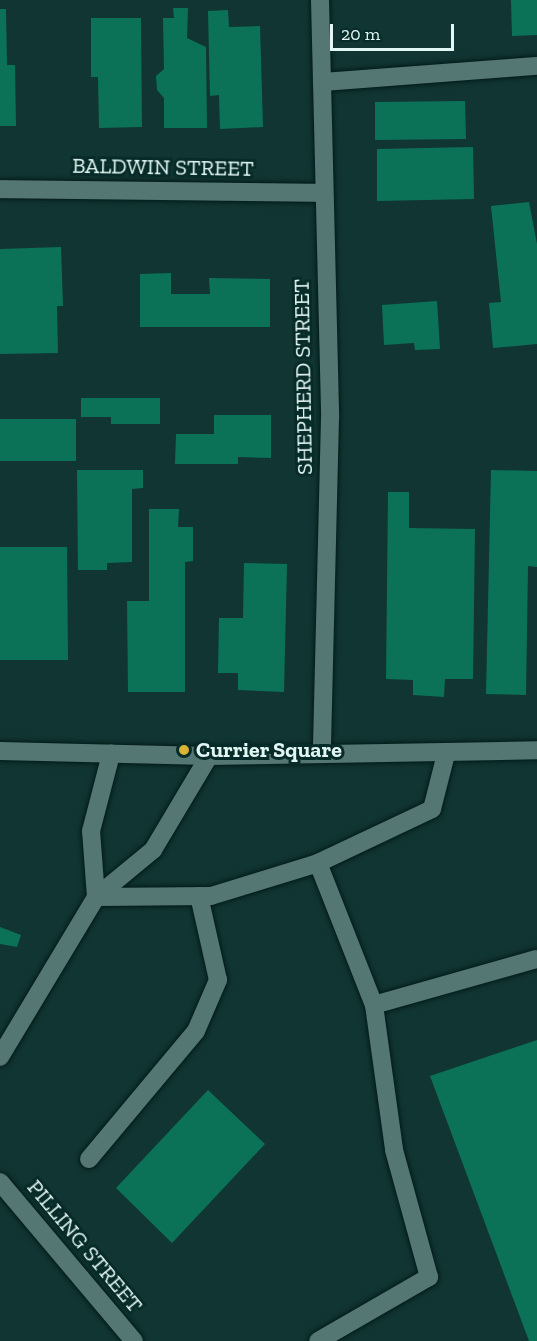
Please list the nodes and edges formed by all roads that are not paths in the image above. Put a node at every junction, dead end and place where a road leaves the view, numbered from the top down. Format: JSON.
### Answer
{"nodes":[{"id":1,"x":320,"y":0,"type":"edge"},
{"id":2,"x":537,"y":66,"type":"edge"},
{"id":3,"x":322,"y":82,"type":"junction"},
{"id":4,"x":0,"y":189,"type":"edge"},
{"id":5,"x":324,"y":193,"type":"junction"},
{"id":6,"x":537,"y":750,"type":"edge"},
{"id":7,"x":0,"y":751,"type":"edge"},
{"id":8,"x":322,"y":753,"type":"junction"},
{"id":9,"x":111,"y":754,"type":"junction"},
{"id":10,"x":446,"y":754,"type":"junction"},
{"id":11,"x":209,"y":756,"type":"junction"},
{"id":12,"x":318,"y":863,"type":"junction"},
{"id":13,"x":199,"y":896,"type":"junction"},
{"id":14,"x":96,"y":897,"type":"junction"},
{"id":15,"x":537,"y":958,"type":"edge"},
{"id":16,"x":374,"y":1005,"type":"junction"},
{"id":17,"x":0,"y":1057,"type":"edge"},
{"id":18,"x":88,"y":1159,"type":"dead end"},
{"id":19,"x":0,"y":1182,"type":"edge"},
{"id":20,"x":134,"y":1341,"type":"edge"},
{"id":21,"x":318,"y":1341,"type":"edge"}],
"edges":[{"from":1,"to":3,"type":"street","name":"SHEPHERD STREET"},
{"from":2,"to":3,"type":"street"},
{"from":3,"to":5,"type":"street","name":"SHEPHERD STREET"},
{"from":4,"to":5,"type":"street","name":"BALDWIN STREET"},
{"from":5,"to":8,"type":"street","name":"SHEPHERD STREET"},
{"from":6,"to":10,"type":"street"},
{"from":7,"to":9,"type":"street"},
{"from":8,"to":10,"type":"street"},
{"from":8,"to":11,"type":"street"},
{"from":9,"to":11,"type":"street"},
{"from":9,"to":14,"type":"street"},
{"from":10,"to":12,"type":"street"},
{"from":11,"to":14,"type":"street"},
{"from":12,"to":13,"type":"street"},
{"from":12,"to":16,"type":"street"},
{"from":13,"to":14,"type":"street"},
{"from":13,"to":18,"type":"street"},
{"from":14,"to":17,"type":"street"},
{"from":15,"to":16,"type":"street"},
{"from":16,"to":21,"type":"street"},
{"from":19,"to":20,"type":"street","name":"PILLING STREET"}]}
